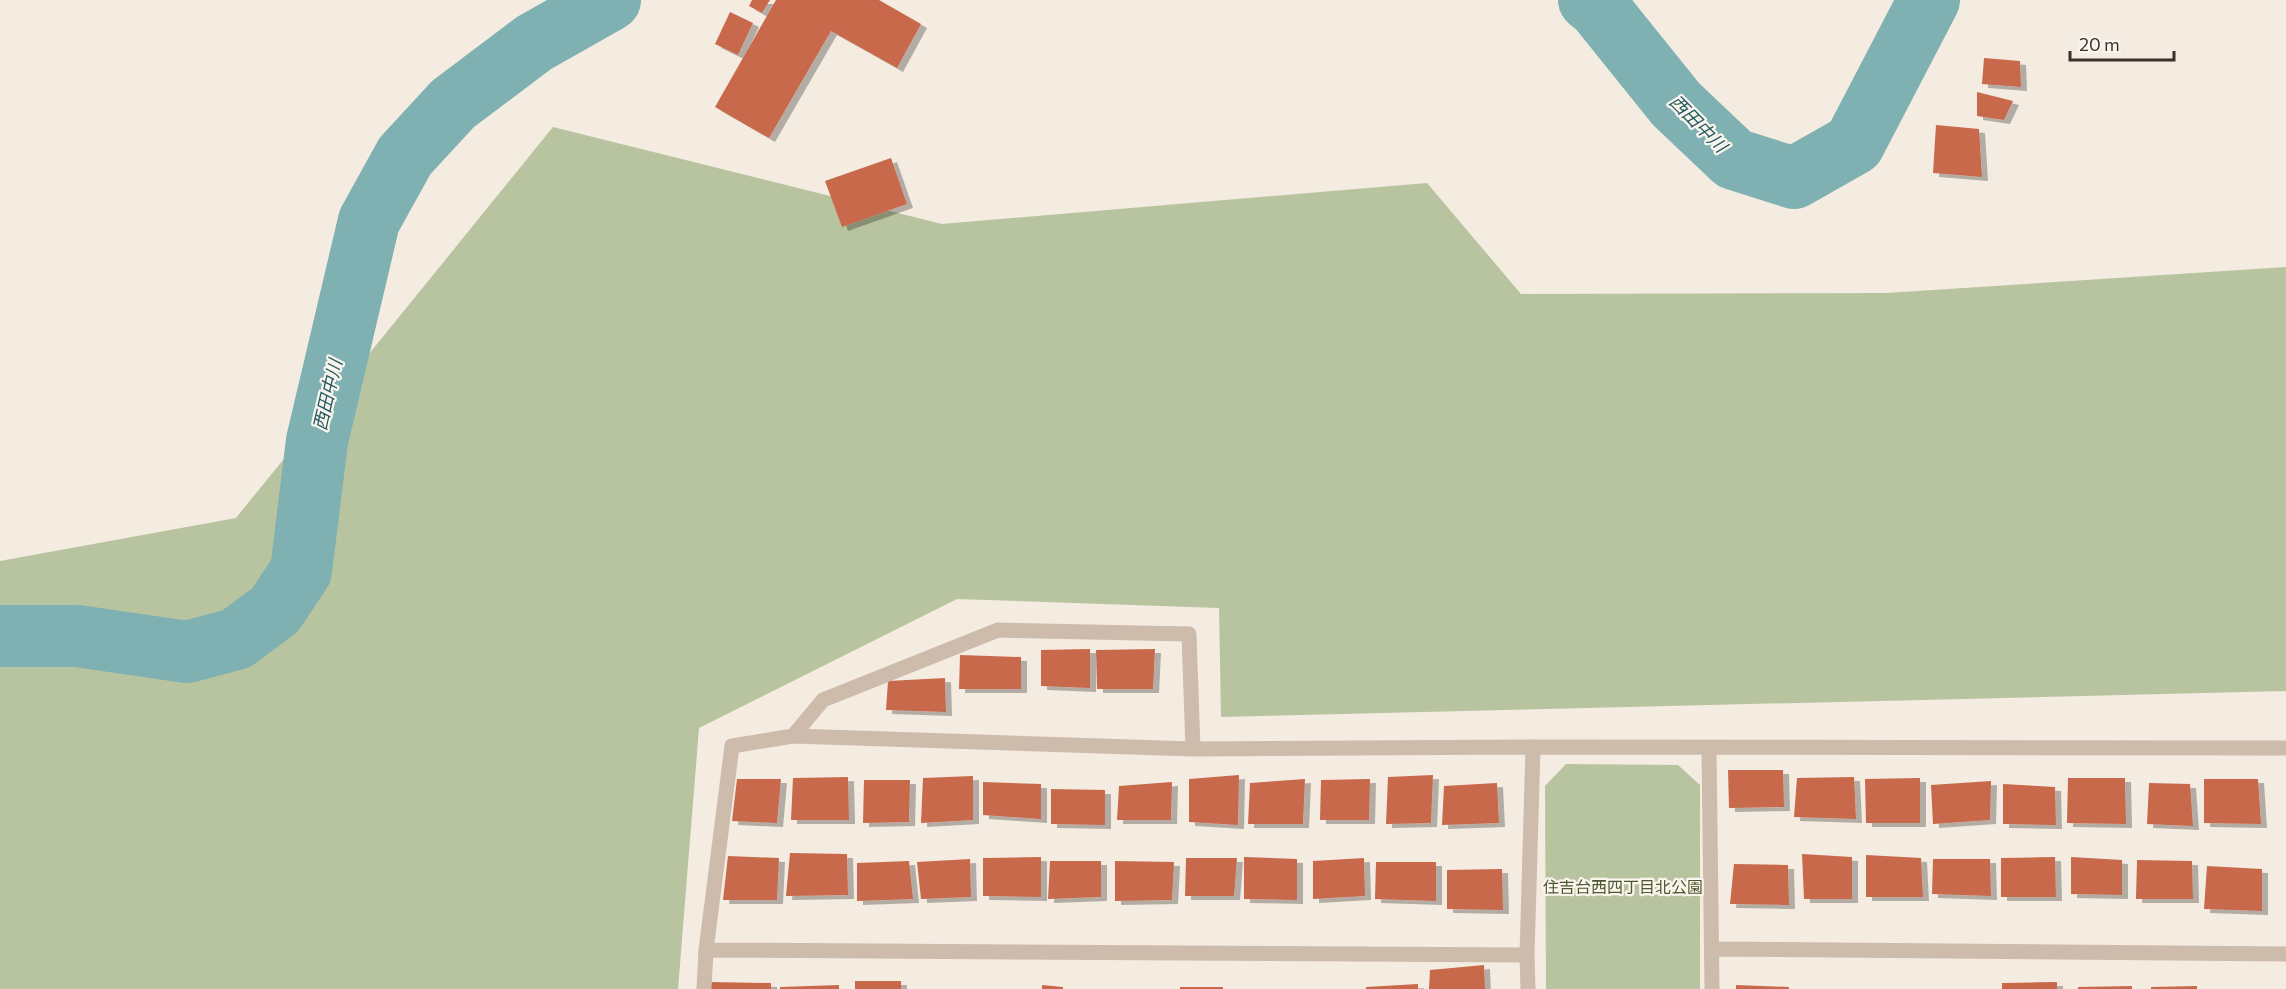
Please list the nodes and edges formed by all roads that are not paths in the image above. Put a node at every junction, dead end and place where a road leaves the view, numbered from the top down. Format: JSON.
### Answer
{"nodes":[{"id":1,"x":793,"y":736,"type":"junction"},
{"id":2,"x":1533,"y":747,"type":"junction"},
{"id":3,"x":1709,"y":748,"type":"junction"},
{"id":4,"x":2286,"y":748,"type":"edge"},
{"id":5,"x":1193,"y":749,"type":"junction"},
{"id":6,"x":1712,"y":949,"type":"junction"},
{"id":7,"x":706,"y":950,"type":"junction"},
{"id":8,"x":2286,"y":954,"type":"edge"},
{"id":9,"x":1527,"y":956,"type":"junction"},
{"id":10,"x":704,"y":989,"type":"edge"},
{"id":11,"x":1528,"y":989,"type":"edge"},
{"id":12,"x":1712,"y":989,"type":"edge"}],
"edges":[{"from":1,"to":5,"type":"street"},
{"from":1,"to":5,"type":"street"},
{"from":1,"to":7,"type":"street"},
{"from":2,"to":3,"type":"street"},
{"from":2,"to":5,"type":"street"},
{"from":2,"to":9,"type":"street"},
{"from":3,"to":4,"type":"street"},
{"from":3,"to":6,"type":"street"},
{"from":6,"to":8,"type":"street"},
{"from":6,"to":12,"type":"street"},
{"from":7,"to":9,"type":"street"},
{"from":7,"to":10,"type":"street"},
{"from":9,"to":11,"type":"street"}]}
